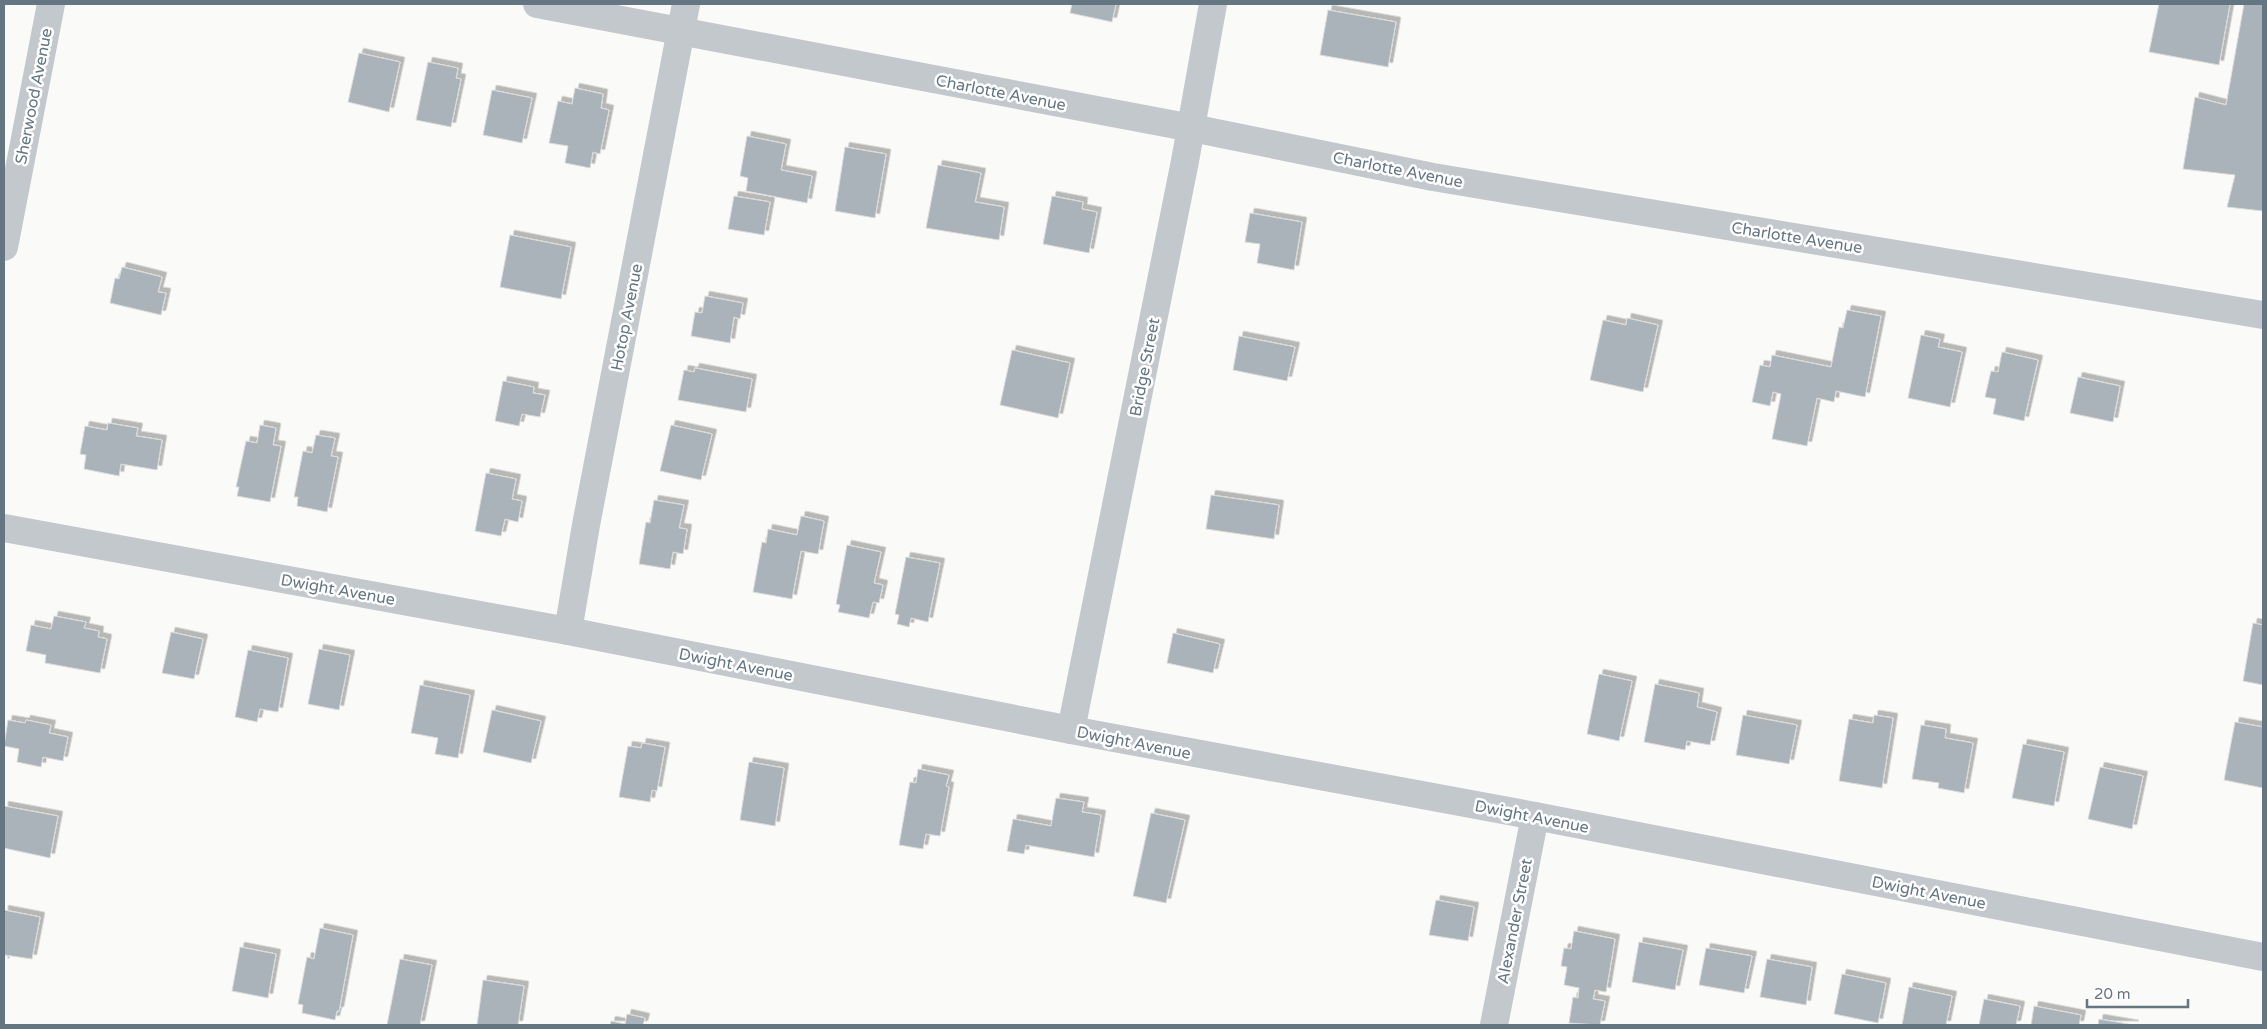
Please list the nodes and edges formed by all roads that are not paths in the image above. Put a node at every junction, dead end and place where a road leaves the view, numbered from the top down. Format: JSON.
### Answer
{"nodes":[{"id":1,"x":50,"y":4,"type":"edge"},
{"id":2,"x":536,"y":4,"type":"edge"},
{"id":3,"x":686,"y":4,"type":"edge"},
{"id":4,"x":1213,"y":4,"type":"edge"},
{"id":5,"x":681,"y":32,"type":"junction"},
{"id":6,"x":1192,"y":128,"type":"junction"},
{"id":7,"x":4,"y":247,"type":"edge"},
{"id":8,"x":2263,"y":315,"type":"edge"},
{"id":9,"x":4,"y":528,"type":"edge"},
{"id":10,"x":568,"y":631,"type":"junction"},
{"id":11,"x":1071,"y":730,"type":"junction"},
{"id":12,"x":1535,"y":816,"type":"junction"},
{"id":13,"x":2263,"y":957,"type":"edge"},
{"id":14,"x":1494,"y":1025,"type":"edge"}],
"edges":[{"from":1,"to":7,"type":"street","name":"Sherwood Avenue"},
{"from":2,"to":5,"type":"street","name":"Charlotte Avenue"},
{"from":3,"to":5,"type":"street","name":"Hotop Avenue"},
{"from":4,"to":6,"type":"street","name":"Bridge Street"},
{"from":5,"to":6,"type":"street","name":"Charlotte Avenue"},
{"from":5,"to":10,"type":"street","name":"Hotop Avenue"},
{"from":6,"to":8,"type":"street","name":"Charlotte Avenue"},
{"from":6,"to":11,"type":"street","name":"Bridge Street"},
{"from":9,"to":10,"type":"street","name":"Dwight Avenue"},
{"from":10,"to":11,"type":"street","name":"Dwight Avenue"},
{"from":11,"to":12,"type":"street","name":"Dwight Avenue"},
{"from":12,"to":13,"type":"street","name":"Dwight Avenue"},
{"from":12,"to":14,"type":"street","name":"Alexander Street"}]}
